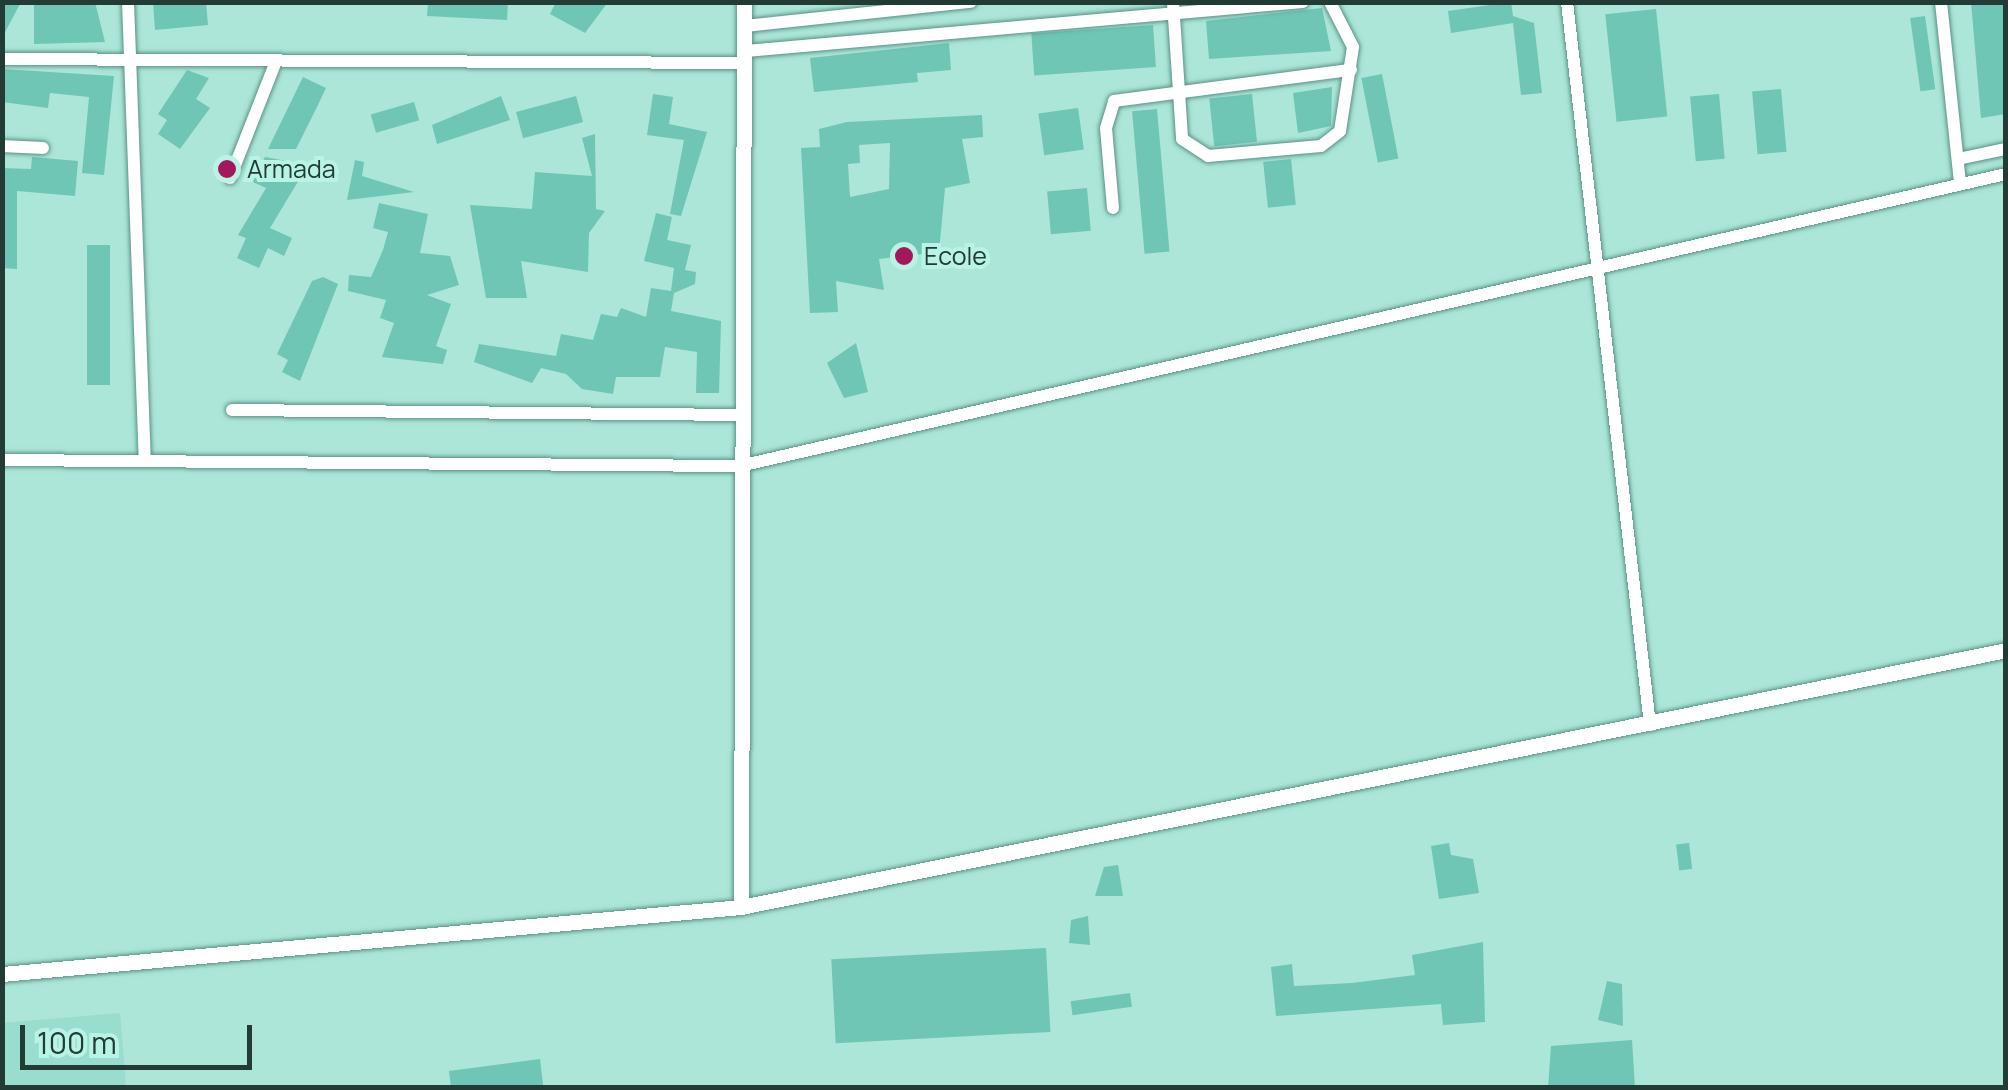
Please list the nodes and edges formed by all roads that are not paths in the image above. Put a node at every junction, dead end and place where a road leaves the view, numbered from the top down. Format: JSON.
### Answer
{"nodes":[{"id":1,"x":128,"y":2,"type":"edge"},
{"id":2,"x":744,"y":2,"type":"edge"},
{"id":3,"x":971,"y":2,"type":"edge"},
{"id":4,"x":1302,"y":2,"type":"edge"},
{"id":5,"x":1330,"y":2,"type":"edge"},
{"id":6,"x":1566,"y":2,"type":"edge"},
{"id":7,"x":1942,"y":2,"type":"edge"},
{"id":8,"x":1291,"y":3,"type":"edge"},
{"id":9,"x":1174,"y":6,"type":"edge"},
{"id":10,"x":745,"y":26,"type":"junction"},
{"id":11,"x":746,"y":57,"type":"junction"},
{"id":12,"x":132,"y":58,"type":"junction"},
{"id":13,"x":2,"y":59,"type":"edge"},
{"id":14,"x":276,"y":61,"type":"junction"},
{"id":15,"x":1351,"y":70,"type":"junction"},
{"id":16,"x":1180,"y":92,"type":"junction"},
{"id":17,"x":2,"y":146,"type":"edge"},
{"id":18,"x":43,"y":148,"type":"dead end"},
{"id":19,"x":2006,"y":149,"type":"edge"},
{"id":20,"x":1958,"y":159,"type":"junction"},
{"id":21,"x":2006,"y":174,"type":"edge"},
{"id":22,"x":230,"y":178,"type":"dead end"},
{"id":23,"x":1960,"y":184,"type":"junction"},
{"id":24,"x":1113,"y":208,"type":"dead end"},
{"id":25,"x":1602,"y":269,"type":"junction"},
{"id":26,"x":232,"y":410,"type":"dead end"},
{"id":27,"x":740,"y":415,"type":"junction"},
{"id":28,"x":2,"y":460,"type":"edge"},
{"id":29,"x":145,"y":460,"type":"junction"},
{"id":30,"x":740,"y":466,"type":"junction"},
{"id":31,"x":2006,"y":650,"type":"edge"},
{"id":32,"x":1650,"y":725,"type":"junction"},
{"id":33,"x":741,"y":907,"type":"junction"},
{"id":34,"x":2,"y":974,"type":"edge"}],
"edges":[{"from":1,"to":12,"type":"street"},
{"from":2,"to":10,"type":"street"},
{"from":3,"to":10,"type":"street"},
{"from":4,"to":8,"type":"street"},
{"from":5,"to":15,"type":"street"},
{"from":6,"to":25,"type":"street"},
{"from":7,"to":20,"type":"street"},
{"from":8,"to":9,"type":"street"},
{"from":9,"to":11,"type":"street"},
{"from":9,"to":16,"type":"street"},
{"from":10,"to":11,"type":"street"},
{"from":11,"to":14,"type":"street"},
{"from":11,"to":27,"type":"street"},
{"from":12,"to":13,"type":"street"},
{"from":12,"to":14,"type":"street"},
{"from":12,"to":29,"type":"street"},
{"from":14,"to":22,"type":"street"},
{"from":15,"to":16,"type":"street"},
{"from":15,"to":16,"type":"street"},
{"from":16,"to":24,"type":"street"},
{"from":17,"to":18,"type":"street"},
{"from":19,"to":20,"type":"street"},
{"from":20,"to":23,"type":"street"},
{"from":21,"to":23,"type":"street"},
{"from":23,"to":25,"type":"street"},
{"from":25,"to":30,"type":"street"},
{"from":25,"to":32,"type":"street"},
{"from":26,"to":27,"type":"street"},
{"from":27,"to":30,"type":"street"},
{"from":28,"to":29,"type":"street"},
{"from":29,"to":30,"type":"street"},
{"from":30,"to":33,"type":"street"},
{"from":31,"to":32,"type":"street"},
{"from":32,"to":33,"type":"street"},
{"from":33,"to":34,"type":"street"}]}
